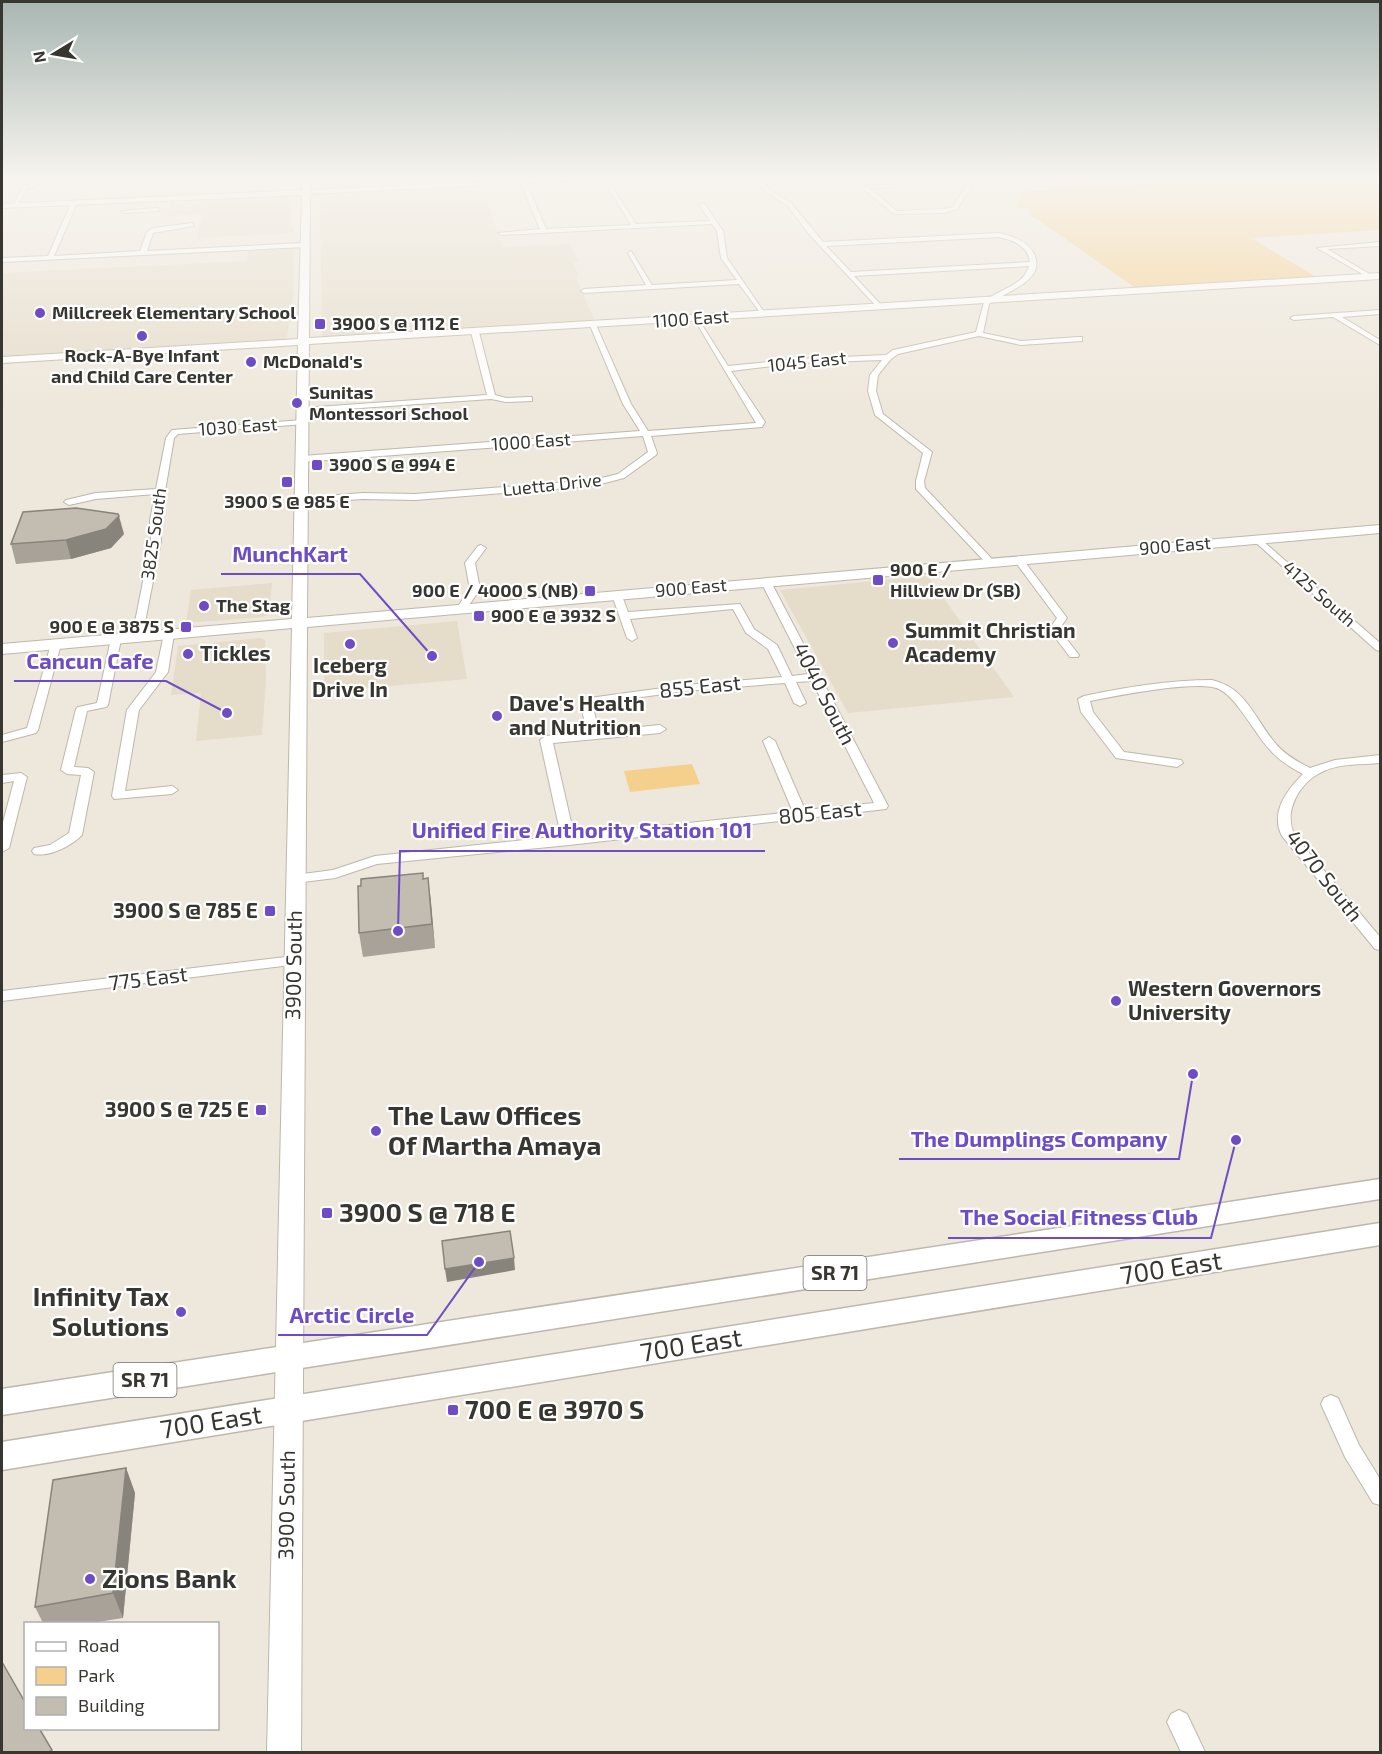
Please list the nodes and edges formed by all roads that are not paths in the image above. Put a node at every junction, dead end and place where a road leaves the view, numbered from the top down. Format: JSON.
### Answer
{"nodes":[{"id":1,"x":30,"y":259,"type":"edge"},
{"id":2,"x":305,"y":259,"type":"edge"},
{"id":3,"x":634,"y":259,"type":"edge"},
{"id":4,"x":725,"y":259,"type":"edge"},
{"id":5,"x":835,"y":259,"type":"edge"},
{"id":6,"x":1032,"y":259,"type":"edge"},
{"id":7,"x":1342,"y":259,"type":"edge"},
{"id":8,"x":2,"y":260,"type":"edge"},
{"id":9,"x":1033,"y":264,"type":"junction"},
{"id":10,"x":849,"y":274,"type":"junction"},
{"id":11,"x":1376,"y":276,"type":"edge"},
{"id":12,"x":740,"y":282,"type":"junction"},
{"id":13,"x":650,"y":287,"type":"junction"},
{"id":14,"x":584,"y":291,"type":"dead end"},
{"id":15,"x":988,"y":300,"type":"junction"},
{"id":16,"x":880,"y":307,"type":"junction"},
{"id":17,"x":1380,"y":312,"type":"edge"},
{"id":18,"x":764,"y":314,"type":"junction"},
{"id":19,"x":1334,"y":315,"type":"junction"},
{"id":20,"x":694,"y":318,"type":"junction"},
{"id":21,"x":1294,"y":318,"type":"dead end"},
{"id":22,"x":592,"y":325,"type":"junction"},
{"id":23,"x":475,"y":332,"type":"junction"},
{"id":24,"x":979,"y":334,"type":"junction"},
{"id":25,"x":1079,"y":339,"type":"dead end"},
{"id":26,"x":303,"y":341,"type":"junction"},
{"id":27,"x":1380,"y":343,"type":"edge"},
{"id":28,"x":888,"y":357,"type":"junction"},
{"id":29,"x":2,"y":360,"type":"edge"},
{"id":30,"x":726,"y":369,"type":"junction"},
{"id":31,"x":491,"y":397,"type":"junction"},
{"id":32,"x":529,"y":399,"type":"dead end"},
{"id":33,"x":302,"y":416,"type":"junction"},
{"id":34,"x":175,"y":432,"type":"joint"},
{"id":35,"x":646,"y":434,"type":"junction"},
{"id":36,"x":302,"y":459,"type":"junction"},
{"id":37,"x":160,"y":491,"type":"junction"},
{"id":38,"x":69,"y":501,"type":"dead end"},
{"id":39,"x":301,"y":501,"type":"junction"},
{"id":40,"x":1380,"y":529,"type":"edge"},
{"id":41,"x":1257,"y":539,"type":"junction"},
{"id":42,"x":481,"y":548,"type":"dead end"},
{"id":43,"x":1019,"y":560,"type":"junction"},
{"id":44,"x":990,"y":562,"type":"junction"},
{"id":45,"x":766,"y":582,"type":"junction"},
{"id":46,"x":617,"y":595,"type":"junction"},
{"id":47,"x":462,"y":609,"type":"junction"},
{"id":48,"x":624,"y":616,"type":"junction"},
{"id":49,"x":300,"y":622,"type":"junction"},
{"id":50,"x":169,"y":634,"type":"junction"},
{"id":51,"x":137,"y":637,"type":"junction"},
{"id":52,"x":632,"y":638,"type":"dead end"},
{"id":53,"x":116,"y":639,"type":"junction"},
{"id":54,"x":56,"y":644,"type":"junction"},
{"id":55,"x":1380,"y":648,"type":"edge"},
{"id":56,"x":2,"y":649,"type":"edge"},
{"id":57,"x":1074,"y":655,"type":"dead end"},
{"id":58,"x":816,"y":677,"type":"junction"},
{"id":59,"x":789,"y":680,"type":"junction"},
{"id":60,"x":800,"y":703,"type":"dead end"},
{"id":61,"x":660,"y":729,"type":"dead end"},
{"id":62,"x":594,"y":736,"type":"junction"},
{"id":63,"x":2,"y":739,"type":"edge"},
{"id":64,"x":769,"y":741,"type":"dead end"},
{"id":65,"x":1380,"y":759,"type":"edge"},
{"id":66,"x":1177,"y":763,"type":"dead end"},
{"id":67,"x":1310,"y":773,"type":"junction"},
{"id":68,"x":2,"y":779,"type":"edge"},
{"id":69,"x":172,"y":790,"type":"dead end"},
{"id":70,"x":882,"y":806,"type":"joint"},
{"id":71,"x":801,"y":815,"type":"junction"},
{"id":72,"x":569,"y":841,"type":"junction"},
{"id":73,"x":2,"y":848,"type":"edge"},
{"id":74,"x":39,"y":851,"type":"dead end"},
{"id":75,"x":295,"y":879,"type":"junction"},
{"id":76,"x":1380,"y":946,"type":"edge"},
{"id":77,"x":294,"y":961,"type":"junction"},
{"id":78,"x":2,"y":996,"type":"edge"},
{"id":79,"x":1380,"y":1189,"type":"edge"},
{"id":80,"x":1380,"y":1234,"type":"edge"},
{"id":81,"x":289,"y":1358,"type":"junction"},
{"id":82,"x":2,"y":1402,"type":"edge"},
{"id":83,"x":1331,"y":1404,"type":"dead end"},
{"id":84,"x":288,"y":1410,"type":"junction"},
{"id":85,"x":2,"y":1456,"type":"edge"},
{"id":86,"x":1380,"y":1496,"type":"edge"},
{"id":87,"x":1179,"y":1722,"type":"dead end"},
{"id":88,"x":284,"y":1752,"type":"edge"},
{"id":89,"x":1193,"y":1752,"type":"edge"}],
"edges":[{"from":1,"to":8,"type":"street"},
{"from":2,"to":26,"type":"main road","name":"3900 South"},
{"from":3,"to":13,"type":"street"},
{"from":4,"to":12,"type":"street"},
{"from":5,"to":10,"type":"street"},
{"from":6,"to":9,"type":"street"},
{"from":7,"to":11,"type":"street"},
{"from":9,"to":10,"type":"street"},
{"from":9,"to":15,"type":"street"},
{"from":10,"to":16,"type":"street"},
{"from":11,"to":15,"type":"main road","name":"1100 East"},
{"from":12,"to":13,"type":"street"},
{"from":12,"to":18,"type":"street"},
{"from":13,"to":14,"type":"street"},
{"from":15,"to":16,"type":"main road","name":"1100 East"},
{"from":15,"to":24,"type":"street"},
{"from":16,"to":18,"type":"main road","name":"1100 East"},
{"from":17,"to":19,"type":"street"},
{"from":18,"to":20,"type":"main road","name":"1100 East"},
{"from":19,"to":21,"type":"street"},
{"from":19,"to":27,"type":"street"},
{"from":20,"to":22,"type":"main road","name":"1100 East"},
{"from":20,"to":30,"type":"street"},
{"from":22,"to":23,"type":"main road","name":"1100 East"},
{"from":22,"to":35,"type":"street"},
{"from":23,"to":26,"type":"main road","name":"1100 East"},
{"from":23,"to":31,"type":"street"},
{"from":24,"to":25,"type":"street"},
{"from":24,"to":28,"type":"street","name":"1045 East"},
{"from":26,"to":29,"type":"main road","name":"1100 East"},
{"from":26,"to":33,"type":"main road","name":"3900 South"},
{"from":28,"to":30,"type":"street","name":"1045 East"},
{"from":28,"to":44,"type":"street"},
{"from":30,"to":35,"type":"street","name":"1000 East"},
{"from":31,"to":32,"type":"street","name":"1030 East"},
{"from":31,"to":33,"type":"street","name":"1030 East"},
{"from":33,"to":34,"type":"street","name":"1030 East"},
{"from":33,"to":36,"type":"main road","name":"3900 South"},
{"from":34,"to":37,"type":"street","name":"3825 South"},
{"from":35,"to":36,"type":"street","name":"1000 East"},
{"from":35,"to":39,"type":"street","name":"Luetta Drive"},
{"from":36,"to":39,"type":"main road","name":"3900 South"},
{"from":37,"to":38,"type":"street"},
{"from":37,"to":51,"type":"street","name":"3825 South"},
{"from":39,"to":49,"type":"main road","name":"3900 South"},
{"from":40,"to":41,"type":"main road","name":"900 East"},
{"from":41,"to":43,"type":"main road","name":"900 East"},
{"from":41,"to":55,"type":"street","name":"4125 South"},
{"from":42,"to":47,"type":"street"},
{"from":43,"to":44,"type":"main road","name":"900 East"},
{"from":43,"to":57,"type":"street"},
{"from":44,"to":45,"type":"main road","name":"900 East"},
{"from":45,"to":46,"type":"main road","name":"900 East"},
{"from":45,"to":58,"type":"street","name":"4040 South"},
{"from":46,"to":47,"type":"main road","name":"900 East"},
{"from":46,"to":48,"type":"street"},
{"from":47,"to":49,"type":"main road","name":"900 East"},
{"from":48,"to":52,"type":"street"},
{"from":48,"to":59,"type":"street"},
{"from":49,"to":50,"type":"main road","name":"900 East"},
{"from":49,"to":75,"type":"main road","name":"3900 South"},
{"from":50,"to":51,"type":"main road","name":"900 East"},
{"from":50,"to":69,"type":"street"},
{"from":51,"to":53,"type":"main road","name":"900 East"},
{"from":53,"to":54,"type":"main road","name":"900 East"},
{"from":53,"to":74,"type":"street"},
{"from":54,"to":56,"type":"main road","name":"900 East"},
{"from":54,"to":63,"type":"street"},
{"from":58,"to":59,"type":"street","name":"855 East"},
{"from":58,"to":70,"type":"street","name":"4040 South"},
{"from":59,"to":60,"type":"street"},
{"from":59,"to":62,"type":"street","name":"855 East"},
{"from":61,"to":62,"type":"street"},
{"from":62,"to":72,"type":"street"},
{"from":64,"to":71,"type":"street"},
{"from":65,"to":67,"type":"street"},
{"from":66,"to":67,"type":"street"},
{"from":67,"to":76,"type":"street","name":"4070 South"},
{"from":68,"to":73,"type":"street"},
{"from":70,"to":71,"type":"street","name":"805 East"},
{"from":71,"to":72,"type":"street","name":"805 East"},
{"from":72,"to":75,"type":"street","name":"805 East"},
{"from":75,"to":77,"type":"main road","name":"3900 South"},
{"from":77,"to":78,"type":"street","name":"775 East"},
{"from":77,"to":81,"type":"main road","name":"3900 South"},
{"from":79,"to":81,"type":"main road","name":"700 East","number":"SR 71"},
{"from":80,"to":84,"type":"main road","name":"700 East","number":"SR 71"},
{"from":81,"to":82,"type":"main road","name":"700 East","number":"SR 71"},
{"from":81,"to":84,"type":"main road","name":"3900 South"},
{"from":83,"to":86,"type":"street"},
{"from":84,"to":85,"type":"main road","name":"700 East","number":"SR 71"},
{"from":84,"to":88,"type":"main road","name":"3900 South"},
{"from":87,"to":89,"type":"street"}]}
